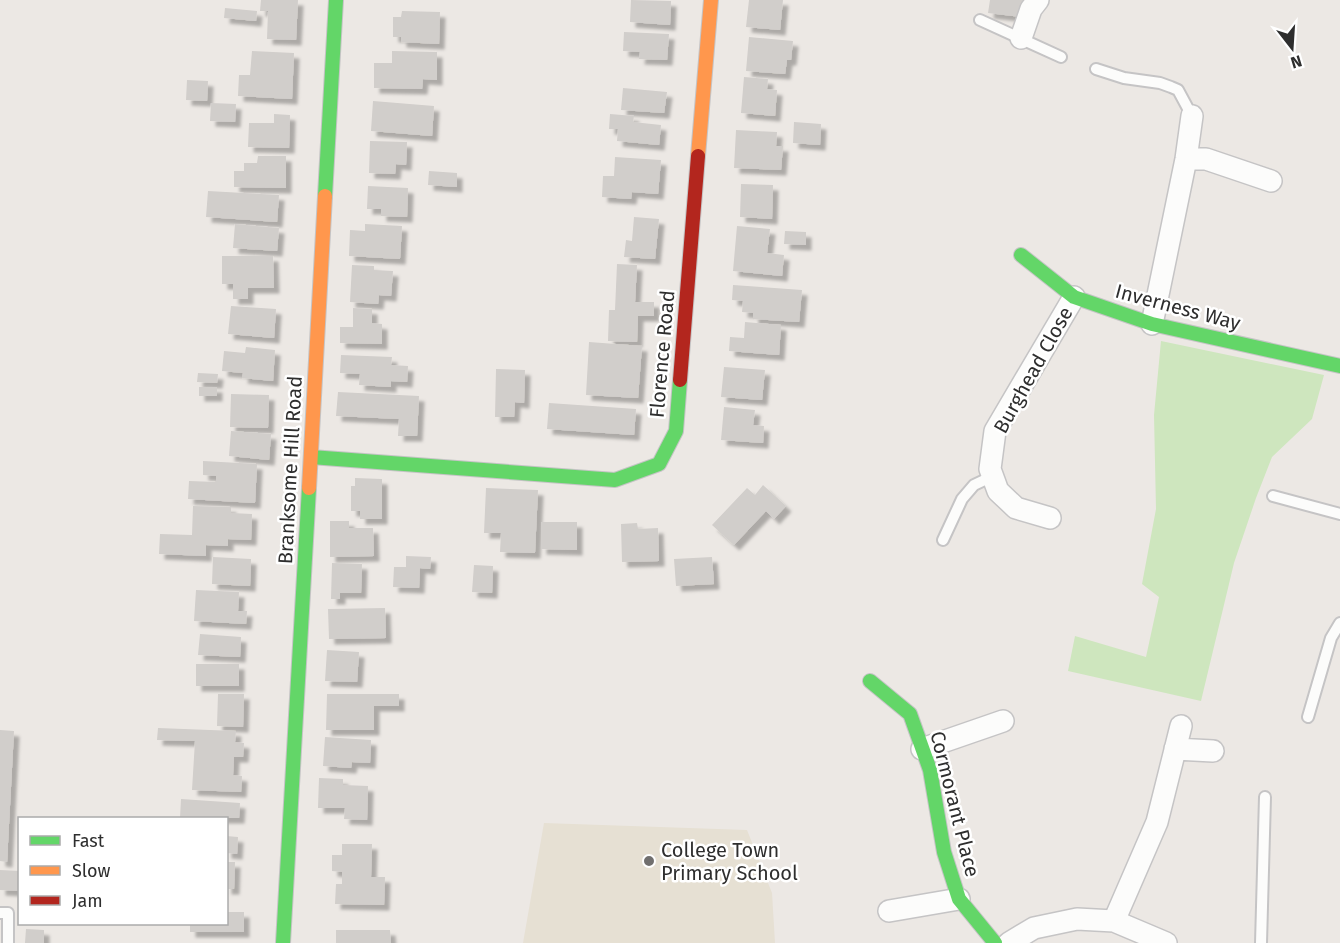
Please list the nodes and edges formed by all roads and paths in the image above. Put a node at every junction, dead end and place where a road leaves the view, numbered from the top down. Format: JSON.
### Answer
{"nodes":[{"id":1,"x":336,"y":0,"type":"edge"},
{"id":2,"x":711,"y":0,"type":"edge"},
{"id":3,"x":1038,"y":0,"type":"edge"},
{"id":4,"x":980,"y":20,"type":"dead end"},
{"id":5,"x":1021,"y":38,"type":"junction"},
{"id":6,"x":1061,"y":57,"type":"dead end"},
{"id":7,"x":1096,"y":69,"type":"dead end"},
{"id":8,"x":1192,"y":116,"type":"joint"},
{"id":9,"x":1186,"y":159,"type":"junction"},
{"id":10,"x":1271,"y":181,"type":"dead end"},
{"id":11,"x":1021,"y":255,"type":"dead end"},
{"id":12,"x":1074,"y":297,"type":"junction"},
{"id":13,"x":1152,"y":324,"type":"junction"},
{"id":14,"x":1340,"y":366,"type":"edge"},
{"id":15,"x":311,"y":457,"type":"junction"},
{"id":16,"x":993,"y":476,"type":"junction"},
{"id":17,"x":1273,"y":496,"type":"dead end"},
{"id":18,"x":1340,"y":514,"type":"edge"},
{"id":19,"x":1050,"y":518,"type":"dead end"},
{"id":20,"x":943,"y":540,"type":"dead end"},
{"id":21,"x":1340,"y":623,"type":"edge"},
{"id":22,"x":870,"y":681,"type":"dead end"},
{"id":23,"x":1308,"y":717,"type":"dead end"},
{"id":24,"x":1003,"y":721,"type":"dead end"},
{"id":25,"x":1181,"y":726,"type":"dead end"},
{"id":26,"x":922,"y":749,"type":"junction"},
{"id":27,"x":1175,"y":749,"type":"junction"},
{"id":28,"x":1213,"y":751,"type":"dead end"},
{"id":29,"x":1265,"y":797,"type":"dead end"},
{"id":30,"x":960,"y":899,"type":"junction"},
{"id":31,"x":889,"y":911,"type":"dead end"},
{"id":32,"x":0,"y":913,"type":"edge"},
{"id":33,"x":1114,"y":921,"type":"junction"},
{"id":34,"x":8,"y":943,"type":"edge"},
{"id":35,"x":283,"y":943,"type":"edge"},
{"id":36,"x":995,"y":943,"type":"edge"},
{"id":37,"x":1009,"y":943,"type":"edge"},
{"id":38,"x":1166,"y":943,"type":"edge"},
{"id":39,"x":1261,"y":943,"type":"edge"}],
"edges":[{"from":1,"to":15,"type":"street","name":"Branksome Hill Road"},
{"from":2,"to":15,"type":"street","name":"Florence Road"},
{"from":3,"to":5,"type":"street"},
{"from":4,"to":5,"type":"lane"},
{"from":5,"to":6,"type":"lane"},
{"from":7,"to":8,"type":"lane"},
{"from":8,"to":9,"type":"street"},
{"from":9,"to":10,"type":"street"},
{"from":9,"to":13,"type":"street"},
{"from":11,"to":12,"type":"street","name":"Inverness Way"},
{"from":12,"to":13,"type":"street","name":"Inverness Way"},
{"from":12,"to":16,"type":"street","name":"Burghead Close"},
{"from":13,"to":14,"type":"street","name":"Inverness Way"},
{"from":15,"to":35,"type":"street","name":"Branksome Hill Road"},
{"from":16,"to":19,"type":"street"},
{"from":16,"to":20,"type":"lane"},
{"from":17,"to":18,"type":"lane"},
{"from":21,"to":23,"type":"lane"},
{"from":22,"to":26,"type":"street","name":"Cormorant Place"},
{"from":24,"to":26,"type":"street"},
{"from":25,"to":27,"type":"street"},
{"from":26,"to":30,"type":"street","name":"Cormorant Place"},
{"from":27,"to":28,"type":"street"},
{"from":27,"to":33,"type":"street"},
{"from":29,"to":39,"type":"lane"},
{"from":30,"to":31,"type":"street"},
{"from":30,"to":36,"type":"street","name":"Cormorant Place"},
{"from":32,"to":34,"type":"lane"},
{"from":33,"to":37,"type":"street"},
{"from":33,"to":38,"type":"street"}]}
